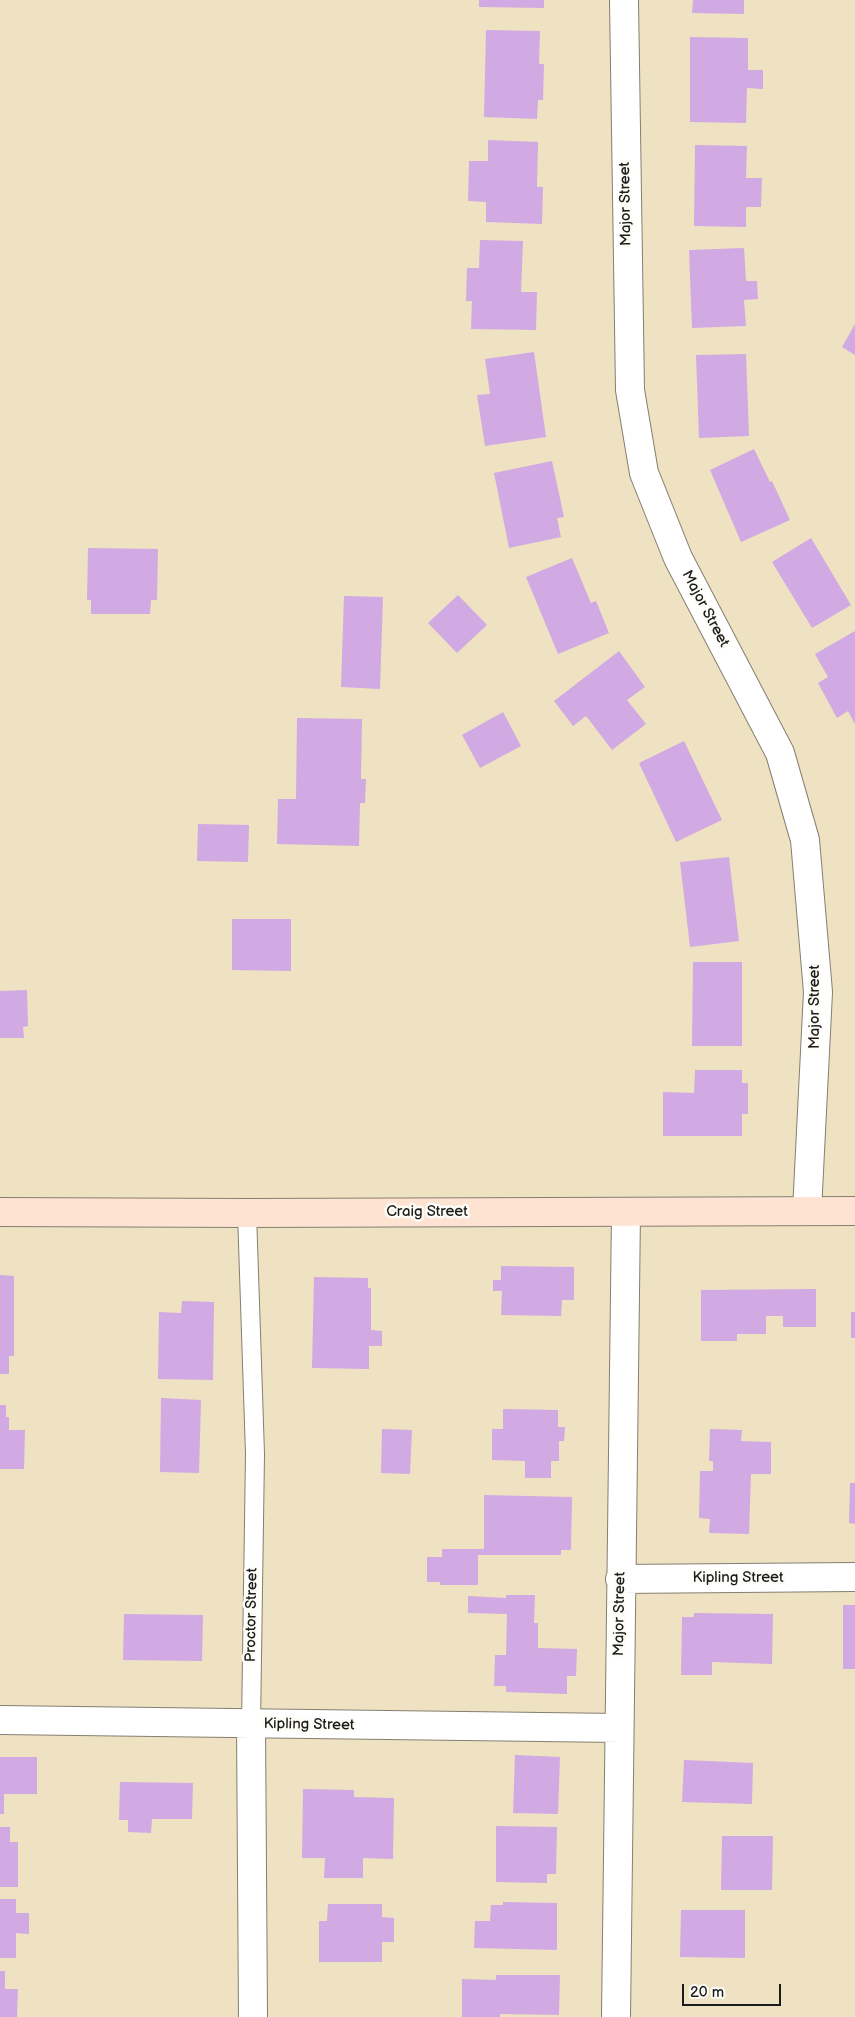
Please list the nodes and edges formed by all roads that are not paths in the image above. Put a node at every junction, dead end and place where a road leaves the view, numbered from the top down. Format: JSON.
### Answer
{"nodes":[{"id":1,"x":624,"y":0,"type":"edge"},
{"id":2,"x":807,"y":1211,"type":"junction"},
{"id":3,"x":855,"y":1211,"type":"edge"},
{"id":4,"x":0,"y":1212,"type":"edge"},
{"id":5,"x":626,"y":1212,"type":"junction"},
{"id":6,"x":247,"y":1214,"type":"junction"},
{"id":7,"x":855,"y":1578,"type":"edge"},
{"id":8,"x":620,"y":1579,"type":"junction"},
{"id":9,"x":0,"y":1720,"type":"edge"},
{"id":10,"x":251,"y":1724,"type":"junction"},
{"id":11,"x":619,"y":1728,"type":"junction"},
{"id":12,"x":253,"y":2017,"type":"edge"},
{"id":13,"x":616,"y":2017,"type":"edge"}],
"edges":[{"from":1,"to":2,"type":"street","name":"Major Street"},
{"from":2,"to":3,"type":"street","name":"Craig Street"},
{"from":2,"to":5,"type":"street","name":"Craig Street"},
{"from":4,"to":6,"type":"street","name":"Craig Street"},
{"from":5,"to":6,"type":"street","name":"Craig Street"},
{"from":5,"to":8,"type":"street","name":"Major Street"},
{"from":6,"to":10,"type":"lane","name":"Proctor Street"},
{"from":7,"to":8,"type":"street","name":"Kipling Street"},
{"from":8,"to":11,"type":"street","name":"Major Street"},
{"from":9,"to":10,"type":"street","name":"Kipling Street"},
{"from":10,"to":11,"type":"street","name":"Kipling Street"},
{"from":10,"to":12,"type":"street","name":"Proctor Street"},
{"from":11,"to":13,"type":"street","name":"Major Street"}]}
